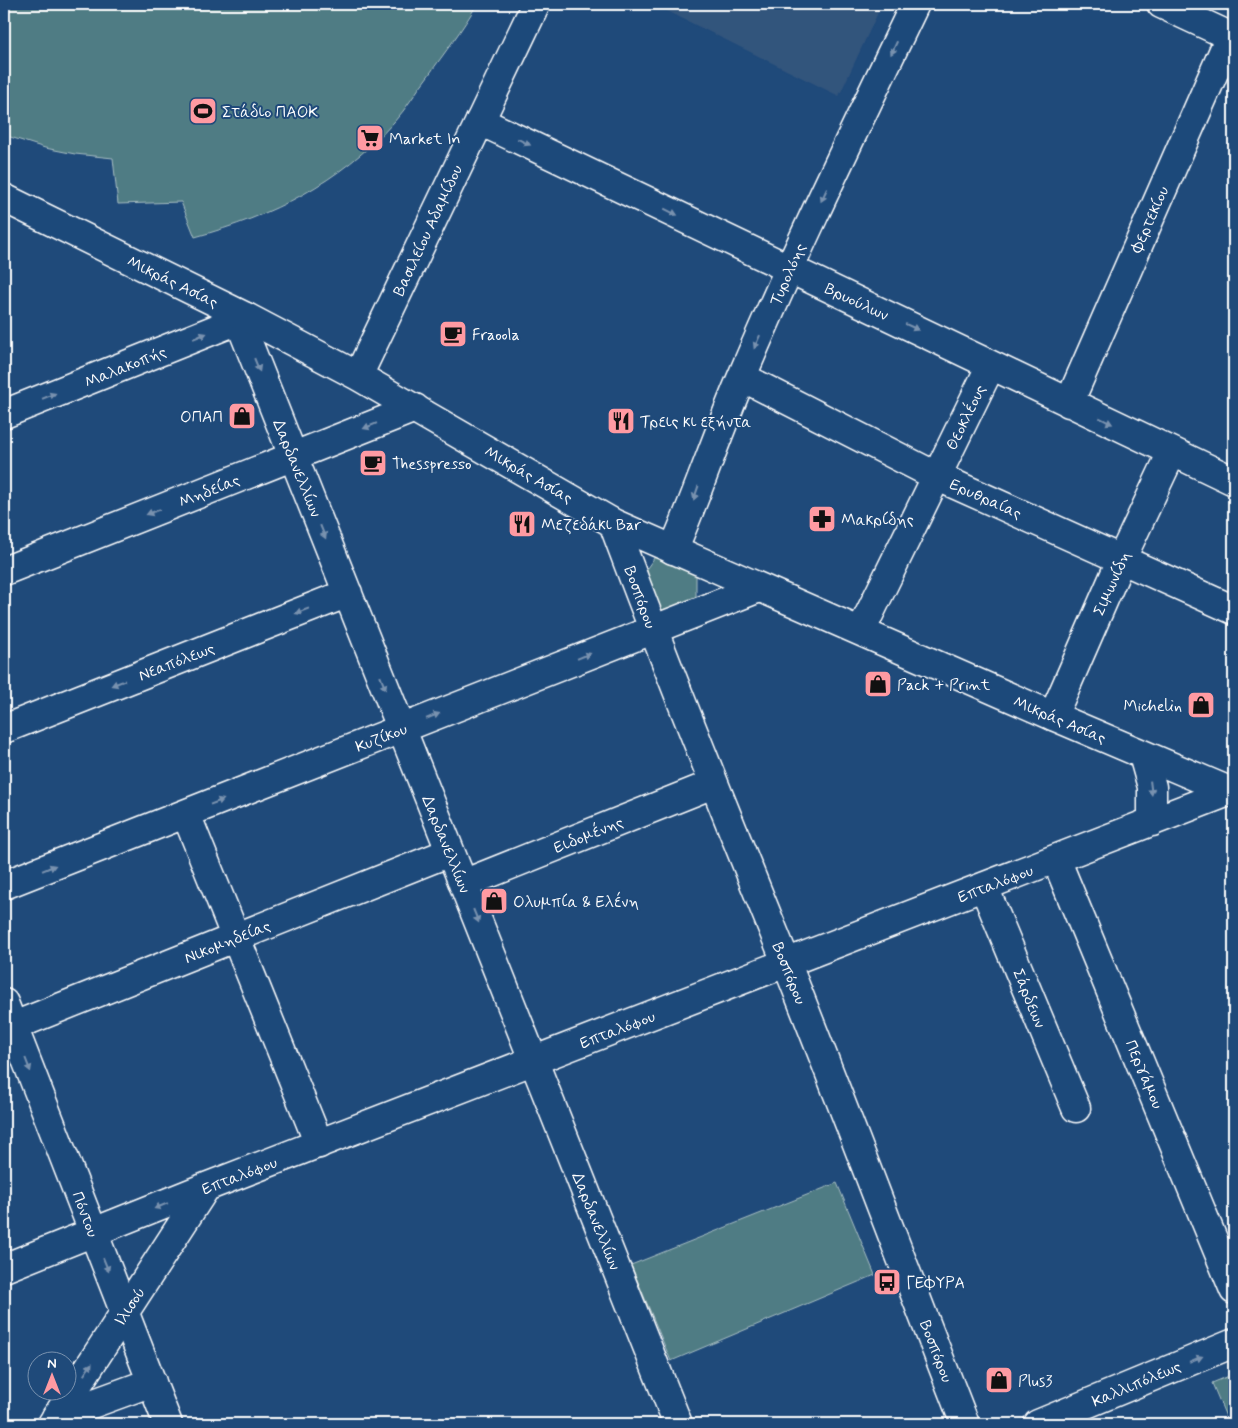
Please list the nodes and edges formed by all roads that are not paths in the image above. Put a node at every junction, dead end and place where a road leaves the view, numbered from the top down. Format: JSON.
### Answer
{"nodes":[{"id":1,"x":536,"y":4,"type":"edge"},
{"id":2,"x":915,"y":4,"type":"edge"},
{"id":3,"x":1161,"y":4,"type":"edge"},
{"id":4,"x":1232,"y":37,"type":"edge"},
{"id":5,"x":480,"y":121,"type":"junction"},
{"id":6,"x":4,"y":198,"type":"edge"},
{"id":7,"x":789,"y":268,"type":"junction"},
{"id":8,"x":243,"y":318,"type":"junction"},
{"id":9,"x":991,"y":365,"type":"junction"},
{"id":10,"x":358,"y":376,"type":"junction"},
{"id":11,"x":742,"y":377,"type":"junction"},
{"id":12,"x":1069,"y":403,"type":"junction"},
{"id":13,"x":415,"y":408,"type":"junction"},
{"id":14,"x":4,"y":414,"type":"edge"},
{"id":15,"x":1172,"y":452,"type":"junction"},
{"id":16,"x":293,"y":456,"type":"junction"},
{"id":17,"x":936,"y":476,"type":"junction"},
{"id":18,"x":1234,"y":482,"type":"edge"},
{"id":19,"x":613,"y":523,"type":"junction"},
{"id":20,"x":672,"y":550,"type":"junction"},
{"id":21,"x":1122,"y":558,"type":"junction"},
{"id":22,"x":4,"y":571,"type":"edge"},
{"id":23,"x":759,"y":588,"type":"junction"},
{"id":24,"x":348,"y":593,"type":"junction"},
{"id":25,"x":1234,"y":610,"type":"edge"},
{"id":26,"x":652,"y":629,"type":"junction"},
{"id":27,"x":861,"y":631,"type":"junction"},
{"id":28,"x":1052,"y":716,"type":"junction"},
{"id":29,"x":4,"y":729,"type":"edge"},
{"id":30,"x":401,"y":729,"type":"junction"},
{"id":31,"x":1143,"y":754,"type":"junction"},
{"id":32,"x":713,"y":784,"type":"junction"},
{"id":33,"x":1234,"y":793,"type":"edge"},
{"id":34,"x":186,"y":814,"type":"junction"},
{"id":35,"x":1152,"y":822,"type":"junction"},
{"id":36,"x":450,"y":852,"type":"junction"},
{"id":37,"x":1056,"y":859,"type":"junction"},
{"id":38,"x":463,"y":884,"type":"junction"},
{"id":39,"x":4,"y":886,"type":"edge"},
{"id":40,"x":984,"y":887,"type":"junction"},
{"id":41,"x":236,"y":938,"type":"junction"},
{"id":42,"x":786,"y":963,"type":"junction"},
{"id":43,"x":7,"y":1020,"type":"edge"},
{"id":44,"x":533,"y":1061,"type":"junction"},
{"id":45,"x":1076,"y":1108,"type":"dead end"},
{"id":46,"x":319,"y":1144,"type":"junction"},
{"id":47,"x":206,"y":1188,"type":"junction"},
{"id":48,"x":94,"y":1233,"type":"junction"},
{"id":49,"x":4,"y":1268,"type":"edge"},
{"id":50,"x":1234,"y":1290,"type":"edge"},
{"id":51,"x":125,"y":1312,"type":"junction"},
{"id":52,"x":1234,"y":1343,"type":"edge"},
{"id":53,"x":152,"y":1382,"type":"junction"},
{"id":54,"x":54,"y":1421,"type":"edge"},
{"id":55,"x":168,"y":1424,"type":"edge"},
{"id":56,"x":678,"y":1424,"type":"edge"},
{"id":57,"x":965,"y":1424,"type":"edge"},
{"id":58,"x":1038,"y":1424,"type":"edge"}],
"edges":[{"from":1,"to":5,"type":"street","name":"Βασιλείου Αδαμίδου"},
{"from":2,"to":7,"type":"street","name":"Τυρολόης","one_way":true},
{"from":3,"to":4,"type":"street"},
{"from":4,"to":12,"type":"street","name":"Φερτεκίου"},
{"from":5,"to":7,"type":"street","name":"Βρυούλων","one_way":true},
{"from":5,"to":10,"type":"street","name":"Βασιλείου Αδαμίδου"},
{"from":6,"to":8,"type":"street","name":"Μικράς Ασίας"},
{"from":7,"to":9,"type":"street","name":"Βρυούλων","one_way":true},
{"from":7,"to":11,"type":"street","name":"Τυρολόης","one_way":true},
{"from":8,"to":10,"type":"street","name":"Μικράς Ασίας"},
{"from":14,"to":8,"type":"street","name":"Μαλακοπής","one_way":true},
{"from":8,"to":16,"type":"street","name":"Δαρδανελλίων","one_way":true},
{"from":9,"to":12,"type":"street","name":"Βρυούλων"},
{"from":9,"to":17,"type":"street","name":"Θεοκλέους"},
{"from":10,"to":13,"type":"street","name":"Μικράς Ασίας"},
{"from":11,"to":17,"type":"street","name":"Ερυθραίας"},
{"from":11,"to":20,"type":"street","name":"Τυρολόης","one_way":true},
{"from":12,"to":15,"type":"street","name":"Βρυούλων","one_way":true},
{"from":13,"to":16,"type":"street","name":"Μηδείας","one_way":true},
{"from":13,"to":19,"type":"street","name":"Μικράς Ασίας"},
{"from":15,"to":18,"type":"street","name":"Βρυούλων"},
{"from":15,"to":21,"type":"street","name":"Σιμωνίδη"},
{"from":16,"to":22,"type":"street","name":"Μηδείας","one_way":true},
{"from":16,"to":24,"type":"street","name":"Δαρδανελλίων","one_way":true},
{"from":17,"to":21,"type":"street","name":"Ερυθραίας"},
{"from":17,"to":27,"type":"street","name":"Θεοκλέους"},
{"from":19,"to":20,"type":"street","name":"Μικράς Ασίας"},
{"from":19,"to":26,"type":"street","name":"Βοσπόρου"},
{"from":20,"to":23,"type":"street","name":"Μικράς Ασίας"},
{"from":21,"to":25,"type":"street","name":"Ερυθραίας"},
{"from":21,"to":28,"type":"street","name":"Σιμωνίδη"},
{"from":23,"to":26,"type":"street","name":"Κυζίκου"},
{"from":23,"to":27,"type":"street","name":"Μικράς Ασίας"},
{"from":24,"to":29,"type":"street","name":"Νεαπόλεως","one_way":true},
{"from":24,"to":30,"type":"street","name":"Δαρδανελλίων","one_way":true},
{"from":30,"to":26,"type":"street","name":"Κυζίκου","one_way":true},
{"from":26,"to":32,"type":"street","name":"Βοσπόρου"},
{"from":27,"to":28,"type":"street","name":"Μικράς Ασίας"},
{"from":28,"to":31,"type":"street","name":"Μικράς Ασίας"},
{"from":34,"to":30,"type":"street","name":"Κυζίκου","one_way":true},
{"from":30,"to":36,"type":"street","name":"Δαρδανελλίων"},
{"from":31,"to":33,"type":"street","name":"Μικράς Ασίας"},
{"from":31,"to":35,"type":"street","one_way":true},
{"from":32,"to":38,"type":"street","name":"Ειδομένης"},
{"from":32,"to":42,"type":"street","name":"Βοσπόρου"},
{"from":33,"to":35,"type":"street","name":"Επταλόφου"},
{"from":39,"to":34,"type":"street","name":"Κυζίκου","one_way":true},
{"from":34,"to":41,"type":"street"},
{"from":35,"to":37,"type":"street","name":"Επταλόφου"},
{"from":36,"to":38,"type":"street","name":"Δαρδανελλίων"},
{"from":36,"to":41,"type":"street","name":"Νικομηδείας"},
{"from":37,"to":40,"type":"street","name":"Επταλόφου"},
{"from":37,"to":50,"type":"street","name":"Περγάμου"},
{"from":38,"to":44,"type":"street","name":"Δαρδανελλίων","one_way":true},
{"from":40,"to":42,"type":"street","name":"Επταλόφου"},
{"from":40,"to":45,"type":"street","name":"Σάρδεων"},
{"from":41,"to":43,"type":"street","name":"Νικομηδείας"},
{"from":41,"to":46,"type":"street"},
{"from":42,"to":44,"type":"street","name":"Επταλόφου"},
{"from":42,"to":57,"type":"street","name":"Βοσπόρου"},
{"from":43,"to":48,"type":"street","name":"Πόντου","one_way":true},
{"from":44,"to":46,"type":"street","name":"Επταλόφου"},
{"from":44,"to":56,"type":"street","name":"Δαρδανελλίων"},
{"from":46,"to":47,"type":"street","name":"Επταλόφου"},
{"from":47,"to":48,"type":"street","name":"Επταλόφου","one_way":true},
{"from":47,"to":51,"type":"street","name":"Ιλισού"},
{"from":48,"to":49,"type":"street","name":"Επταλόφου"},
{"from":48,"to":51,"type":"street","name":"Πόντου","one_way":true},
{"from":51,"to":53,"type":"street","name":"Πόντου"},
{"from":54,"to":51,"type":"street","name":"Ιλισού","one_way":true},
{"from":58,"to":52,"type":"street","name":"Καλλιπόλεως","one_way":true},
{"from":53,"to":54,"type":"street"},
{"from":53,"to":55,"type":"street","name":"Πόντου"}]}
